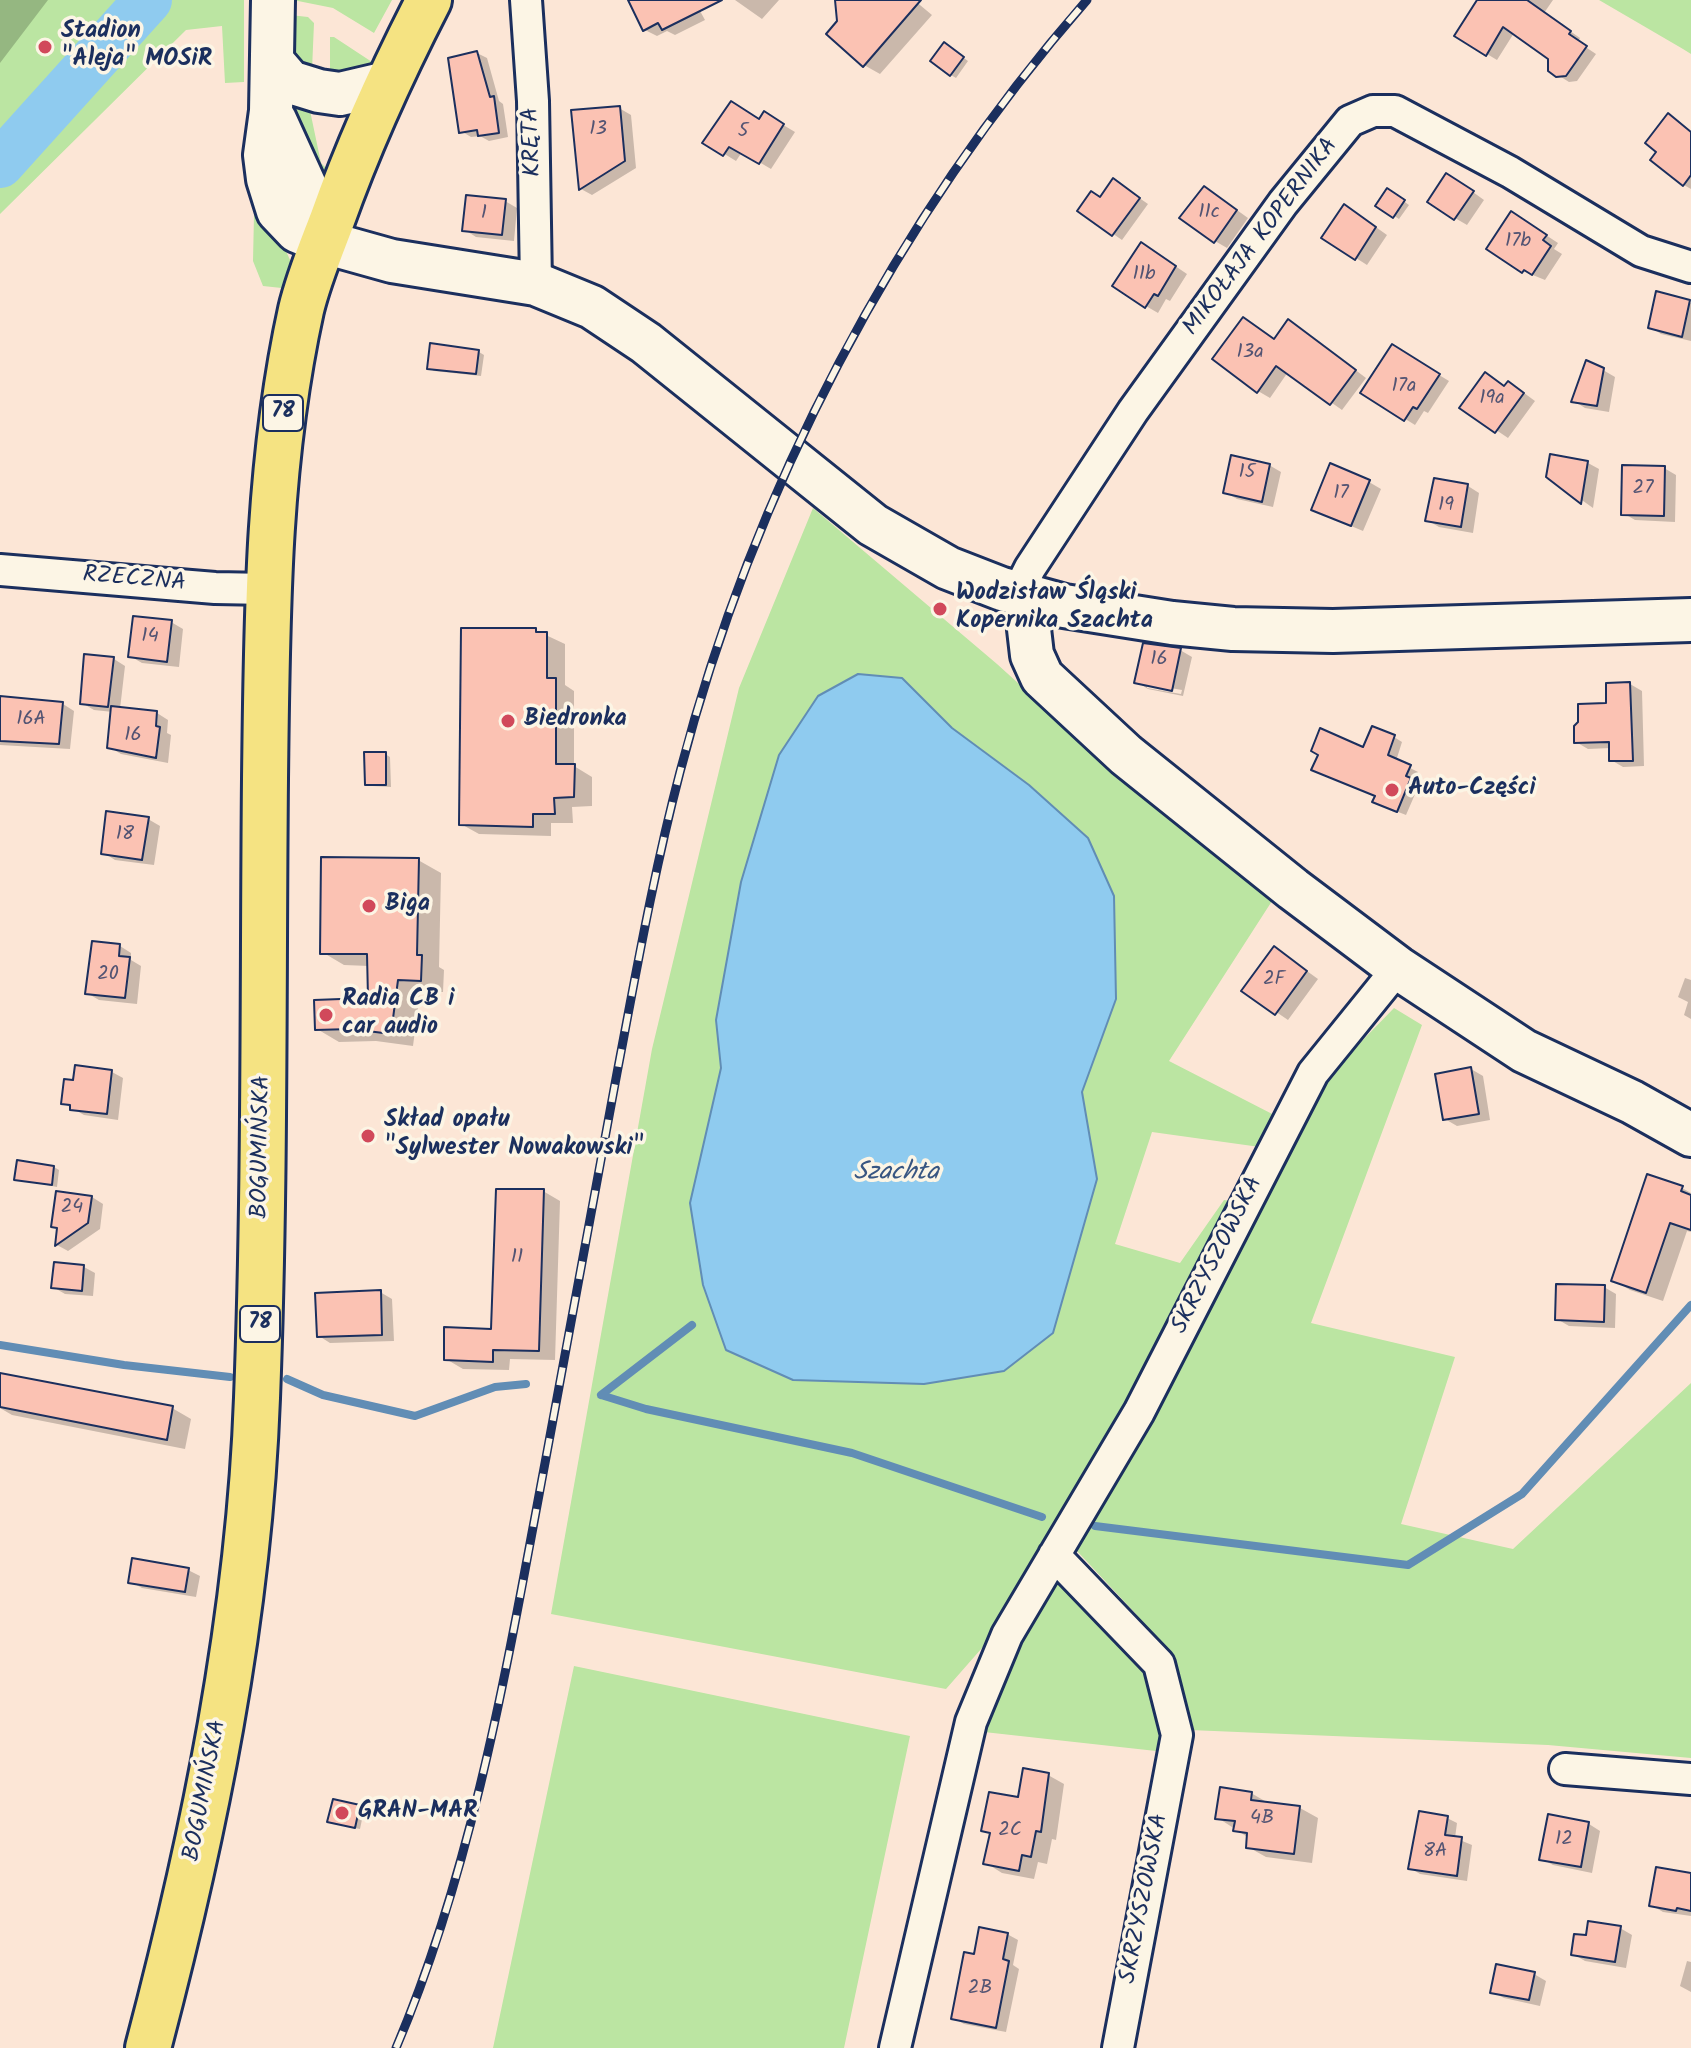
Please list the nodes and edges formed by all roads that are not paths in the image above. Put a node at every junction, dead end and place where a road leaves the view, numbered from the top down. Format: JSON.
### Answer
{"nodes":[{"id":1,"x":273,"y":0,"type":"edge"},
{"id":2,"x":429,"y":0,"type":"edge"},
{"id":3,"x":526,"y":0,"type":"edge"},
{"id":4,"x":272,"y":61,"type":"junction"},
{"id":5,"x":387,"y":83,"type":"junction"},
{"id":6,"x":324,"y":242,"type":"junction"},
{"id":7,"x":1691,"y":267,"type":"edge"},
{"id":8,"x":536,"y":284,"type":"junction"},
{"id":9,"x":0,"y":570,"type":"edge"},
{"id":10,"x":268,"y":589,"type":"junction"},
{"id":11,"x":1026,"y":597,"type":"junction"},
{"id":12,"x":1691,"y":620,"type":"edge"},
{"id":13,"x":1398,"y":968,"type":"junction"},
{"id":14,"x":1691,"y":1135,"type":"edge"},
{"id":15,"x":1054,"y":1555,"type":"junction"},
{"id":16,"x":1565,"y":1769,"type":"dead end"},
{"id":17,"x":1691,"y":1779,"type":"edge"},
{"id":18,"x":148,"y":2048,"type":"edge"},
{"id":19,"x":895,"y":2048,"type":"edge"},
{"id":20,"x":1118,"y":2048,"type":"edge"}],
"edges":[{"from":1,"to":4,"type":"street"},
{"from":2,"to":5,"type":"main road","number":"78"},
{"from":3,"to":8,"type":"street","name":"KRĘTA"},
{"from":4,"to":5,"type":"street"},
{"from":4,"to":6,"type":"street"},
{"from":5,"to":6,"type":"main road","number":"78"},
{"from":6,"to":8,"type":"street"},
{"from":6,"to":10,"type":"main road","name":"BOGUMIŃSKA","number":"78"},
{"from":7,"to":11,"type":"street","name":"MIKOŁAJA KOPERNIKA"},
{"from":8,"to":11,"type":"street"},
{"from":9,"to":10,"type":"street","name":"RZECZNA"},
{"from":10,"to":18,"type":"main road","name":"BOGUMIŃSKA","number":"78"},
{"from":11,"to":12,"type":"street"},
{"from":11,"to":13,"type":"street"},
{"from":13,"to":14,"type":"street"},
{"from":13,"to":15,"type":"street","name":"SKRZYSZOWSKA"},
{"from":15,"to":19,"type":"street","name":"SKRZYSZOWSKA"},
{"from":15,"to":20,"type":"street","name":"SKRZYSZOWSKA"},
{"from":16,"to":17,"type":"street"}]}
